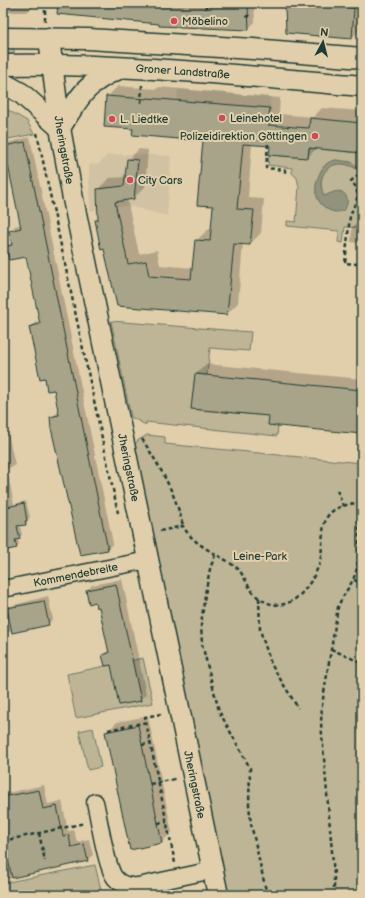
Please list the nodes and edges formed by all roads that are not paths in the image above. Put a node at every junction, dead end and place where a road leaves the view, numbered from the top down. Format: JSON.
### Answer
{"nodes":[{"id":1,"x":47,"y":30,"type":"junction"},
{"id":2,"x":3,"y":38,"type":"edge"},
{"id":3,"x":362,"y":58,"type":"edge"},
{"id":4,"x":52,"y":65,"type":"junction"},
{"id":5,"x":3,"y":66,"type":"edge"},
{"id":6,"x":122,"y":68,"type":"junction"},
{"id":7,"x":3,"y":83,"type":"edge"},
{"id":8,"x":362,"y":86,"type":"edge"},
{"id":9,"x":60,"y":128,"type":"junction"},
{"id":10,"x":148,"y":560,"type":"junction"},
{"id":11,"x":3,"y":589,"type":"edge"},
{"id":12,"x":97,"y":808,"type":"road end"},
{"id":13,"x":213,"y":870,"type":"junction"},
{"id":14,"x":218,"y":895,"type":"edge"}],
"edges":[{"from":1,"to":2,"type":"main road"},
{"from":1,"to":3,"type":"main road"},
{"from":1,"to":4,"type":"main road","name":"Jheringstraße"},
{"from":4,"to":5,"type":"main road","name":"Groner Landstraße"},
{"from":4,"to":6,"type":"main road","name":"Groner Landstraße"},
{"from":4,"to":9,"type":"main road","name":"Jheringstraße"},
{"from":6,"to":8,"type":"main road","name":"Groner Landstraße"},
{"from":6,"to":9,"type":"main road"},
{"from":7,"to":9,"type":"main road"},
{"from":9,"to":10,"type":"main road","name":"Jheringstraße"},
{"from":10,"to":11,"type":"street","name":"Kommendebreite"},
{"from":10,"to":13,"type":"main road","name":"Jheringstraße"},
{"from":12,"to":13,"type":"street"},
{"from":13,"to":14,"type":"main road","name":"Jheringstraße"}]}
